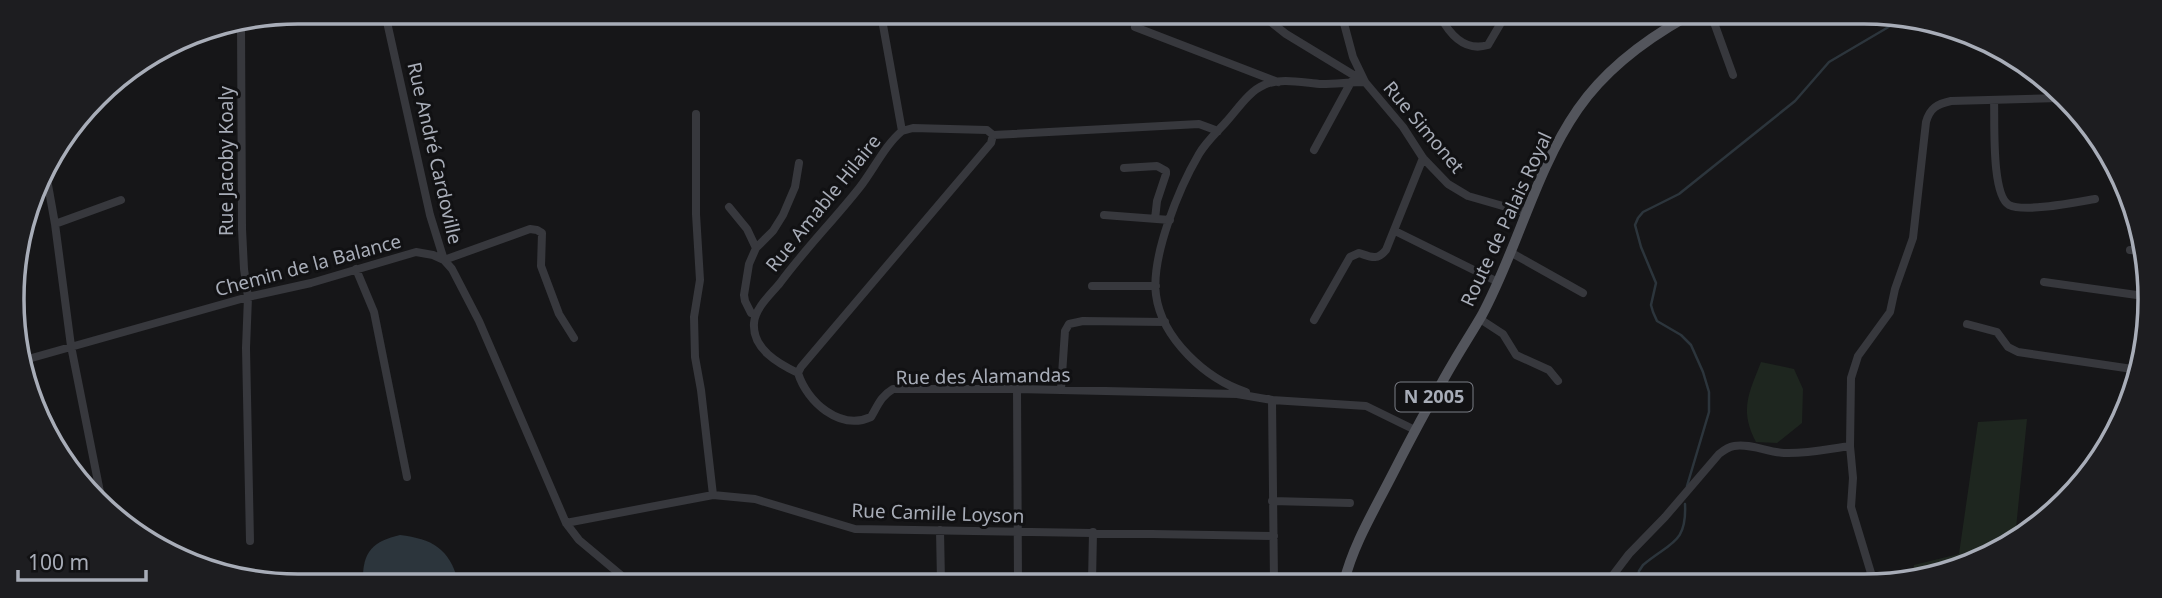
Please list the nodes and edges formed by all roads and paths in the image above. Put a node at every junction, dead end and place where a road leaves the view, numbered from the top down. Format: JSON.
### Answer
{"nodes":[{"id":1,"x":387,"y":24,"type":"edge"},
{"id":2,"x":883,"y":24,"type":"edge"},
{"id":3,"x":1273,"y":24,"type":"edge"},
{"id":4,"x":1344,"y":24,"type":"edge"},
{"id":5,"x":1444,"y":24,"type":"edge"},
{"id":6,"x":1500,"y":24,"type":"edge"},
{"id":7,"x":1674,"y":24,"type":"edge"},
{"id":8,"x":1715,"y":24,"type":"edge"},
{"id":9,"x":1135,"y":27,"type":"dead end"},
{"id":10,"x":241,"y":31,"type":"edge"},
{"id":11,"x":1733,"y":75,"type":"dead end"},
{"id":12,"x":1278,"y":82,"type":"junction"},
{"id":13,"x":1351,"y":82,"type":"junction"},
{"id":14,"x":1365,"y":82,"type":"junction"},
{"id":15,"x":2050,"y":98,"type":"edge"},
{"id":16,"x":1994,"y":100,"type":"junction"},
{"id":17,"x":696,"y":114,"type":"dead end"},
{"id":18,"x":902,"y":131,"type":"junction"},
{"id":19,"x":1218,"y":131,"type":"junction"},
{"id":20,"x":992,"y":139,"type":"junction"},
{"id":21,"x":1314,"y":150,"type":"dead end"},
{"id":22,"x":1423,"y":158,"type":"junction"},
{"id":23,"x":799,"y":163,"type":"dead end"},
{"id":24,"x":1124,"y":168,"type":"dead end"},
{"id":25,"x":48,"y":187,"type":"edge"},
{"id":26,"x":2095,"y":199,"type":"dead end"},
{"id":27,"x":121,"y":200,"type":"dead end"},
{"id":28,"x":729,"y":207,"type":"dead end"},
{"id":29,"x":1527,"y":213,"type":"junction"},
{"id":30,"x":1104,"y":215,"type":"dead end"},
{"id":31,"x":1155,"y":219,"type":"junction"},
{"id":32,"x":1170,"y":220,"type":"junction"},
{"id":33,"x":55,"y":224,"type":"junction"},
{"id":34,"x":1395,"y":232,"type":"junction"},
{"id":35,"x":756,"y":248,"type":"junction"},
{"id":36,"x":1510,"y":252,"type":"junction"},
{"id":37,"x":444,"y":260,"type":"junction"},
{"id":38,"x":356,"y":269,"type":"junction"},
{"id":39,"x":1498,"y":282,"type":"junction"},
{"id":40,"x":2044,"y":282,"type":"dead end"},
{"id":41,"x":1092,"y":286,"type":"dead end"},
{"id":42,"x":1156,"y":286,"type":"junction"},
{"id":43,"x":1583,"y":293,"type":"dead end"},
{"id":44,"x":2138,"y":295,"type":"edge"},
{"id":45,"x":248,"y":297,"type":"junction"},
{"id":46,"x":756,"y":314,"type":"junction"},
{"id":47,"x":1479,"y":319,"type":"junction"},
{"id":48,"x":1314,"y":320,"type":"dead end"},
{"id":49,"x":1165,"y":322,"type":"junction"},
{"id":50,"x":1967,"y":324,"type":"dead end"},
{"id":51,"x":574,"y":338,"type":"dead end"},
{"id":52,"x":71,"y":346,"type":"junction"},
{"id":53,"x":31,"y":358,"type":"edge"},
{"id":54,"x":2128,"y":369,"type":"edge"},
{"id":55,"x":798,"y":373,"type":"junction"},
{"id":56,"x":1559,"y":382,"type":"dead end"},
{"id":57,"x":1017,"y":388,"type":"junction"},
{"id":58,"x":1061,"y":390,"type":"junction"},
{"id":59,"x":1272,"y":400,"type":"junction"},
{"id":60,"x":1415,"y":430,"type":"junction"},
{"id":61,"x":1850,"y":446,"type":"junction"},
{"id":62,"x":407,"y":477,"type":"dead end"},
{"id":63,"x":99,"y":486,"type":"edge"},
{"id":64,"x":713,"y":495,"type":"junction"},
{"id":65,"x":1272,"y":501,"type":"junction"},
{"id":66,"x":1350,"y":503,"type":"dead end"},
{"id":67,"x":566,"y":523,"type":"junction"},
{"id":68,"x":940,"y":530,"type":"junction"},
{"id":69,"x":1018,"y":530,"type":"junction"},
{"id":70,"x":1093,"y":532,"type":"junction"},
{"id":71,"x":1274,"y":536,"type":"junction"},
{"id":72,"x":250,"y":541,"type":"dead end"},
{"id":73,"x":620,"y":574,"type":"edge"},
{"id":74,"x":941,"y":574,"type":"edge"},
{"id":75,"x":1017,"y":574,"type":"edge"},
{"id":76,"x":1092,"y":574,"type":"edge"},
{"id":77,"x":1273,"y":574,"type":"edge"},
{"id":78,"x":1346,"y":574,"type":"edge"},
{"id":79,"x":1614,"y":574,"type":"edge"},
{"id":80,"x":1871,"y":574,"type":"edge"}],
"edges":[{"from":1,"to":37,"type":"street","name":"Rue André Cardoville"},
{"from":2,"to":18,"type":"street"},
{"from":3,"to":14,"type":"street"},
{"from":4,"to":14,"type":"street","name":"Rue Simonet"},
{"from":5,"to":6,"type":"street"},
{"from":7,"to":29,"type":"main road","name":"Route de Palais Royal","number":"N 2005"},
{"from":8,"to":11,"type":"street"},
{"from":9,"to":12,"type":"street"},
{"from":10,"to":45,"type":"street","name":"Rue Jacoby Koaly"},
{"from":12,"to":13,"type":"street"},
{"from":12,"to":19,"type":"street"},
{"from":13,"to":14,"type":"street"},
{"from":13,"to":21,"type":"street"},
{"from":14,"to":22,"type":"street","name":"Rue Simonet"},
{"from":15,"to":16,"type":"street"},
{"from":16,"to":26,"type":"street"},
{"from":16,"to":61,"type":"street"},
{"from":17,"to":64,"type":"street"},
{"from":18,"to":20,"type":"street","name":"Rue Amable Hilaire"},
{"from":18,"to":46,"type":"street","name":"Rue Amable Hilaire"},
{"from":19,"to":20,"type":"street","name":"Rue Amable Hilaire"},
{"from":19,"to":32,"type":"street"},
{"from":20,"to":55,"type":"street"},
{"from":22,"to":29,"type":"street","name":"Rue Simonet"},
{"from":22,"to":34,"type":"street"},
{"from":23,"to":35,"type":"street"},
{"from":24,"to":31,"type":"street"},
{"from":25,"to":33,"type":"street"},
{"from":27,"to":33,"type":"street"},
{"from":28,"to":35,"type":"street"},
{"from":29,"to":36,"type":"main road","name":"Route de Palais Royal","number":"N 2005"},
{"from":30,"to":31,"type":"street"},
{"from":31,"to":32,"type":"street"},
{"from":32,"to":42,"type":"street"},
{"from":33,"to":52,"type":"street"},
{"from":34,"to":39,"type":"street"},
{"from":34,"to":48,"type":"street"},
{"from":35,"to":46,"type":"street"},
{"from":36,"to":39,"type":"main road","name":"Route de Palais Royal","number":"N 2005"},
{"from":36,"to":43,"type":"street"},
{"from":37,"to":38,"type":"street","name":"Chemin de la Balance"},
{"from":37,"to":51,"type":"street"},
{"from":37,"to":67,"type":"street"},
{"from":38,"to":45,"type":"street","name":"Chemin de la Balance"},
{"from":38,"to":62,"type":"street"},
{"from":39,"to":47,"type":"main road","name":"Route de Palais Royal","number":"N 2005"},
{"from":40,"to":44,"type":"street"},
{"from":41,"to":42,"type":"street"},
{"from":42,"to":49,"type":"street"},
{"from":45,"to":52,"type":"street","name":"Chemin de la Balance"},
{"from":45,"to":72,"type":"street","name":"Rue Jacoby Koaly"},
{"from":46,"to":55,"type":"street"},
{"from":47,"to":56,"type":"street"},
{"from":47,"to":60,"type":"main road","name":"Route de Palais Royal","number":"N 2005"},
{"from":49,"to":58,"type":"street"},
{"from":49,"to":59,"type":"street"},
{"from":50,"to":54,"type":"street"},
{"from":52,"to":53,"type":"street","name":"Chemin de la Balance"},
{"from":52,"to":63,"type":"street"},
{"from":55,"to":57,"type":"street","name":"Rue des Alamandas"},
{"from":57,"to":58,"type":"street","name":"Rue des Alamandas"},
{"from":57,"to":69,"type":"street"},
{"from":58,"to":59,"type":"street","name":"Rue des Alamandas"},
{"from":59,"to":60,"type":"street","name":"Rue des Alamandas"},
{"from":59,"to":65,"type":"street"},
{"from":60,"to":78,"type":"main road","name":"Route de Palais Royal","number":"N 2005"},
{"from":61,"to":79,"type":"street"},
{"from":61,"to":80,"type":"street"},
{"from":64,"to":67,"type":"street","name":"Rue Camille Loyson"},
{"from":64,"to":68,"type":"street","name":"Rue Camille Loyson"},
{"from":65,"to":66,"type":"street"},
{"from":65,"to":71,"type":"street"},
{"from":67,"to":73,"type":"street"},
{"from":68,"to":69,"type":"street","name":"Rue Camille Loyson"},
{"from":68,"to":74,"type":"street"},
{"from":69,"to":70,"type":"street","name":"Rue Camille Loyson"},
{"from":69,"to":75,"type":"street"},
{"from":70,"to":71,"type":"street","name":"Rue Camille Loyson"},
{"from":70,"to":76,"type":"street"},
{"from":71,"to":77,"type":"street"}]}
